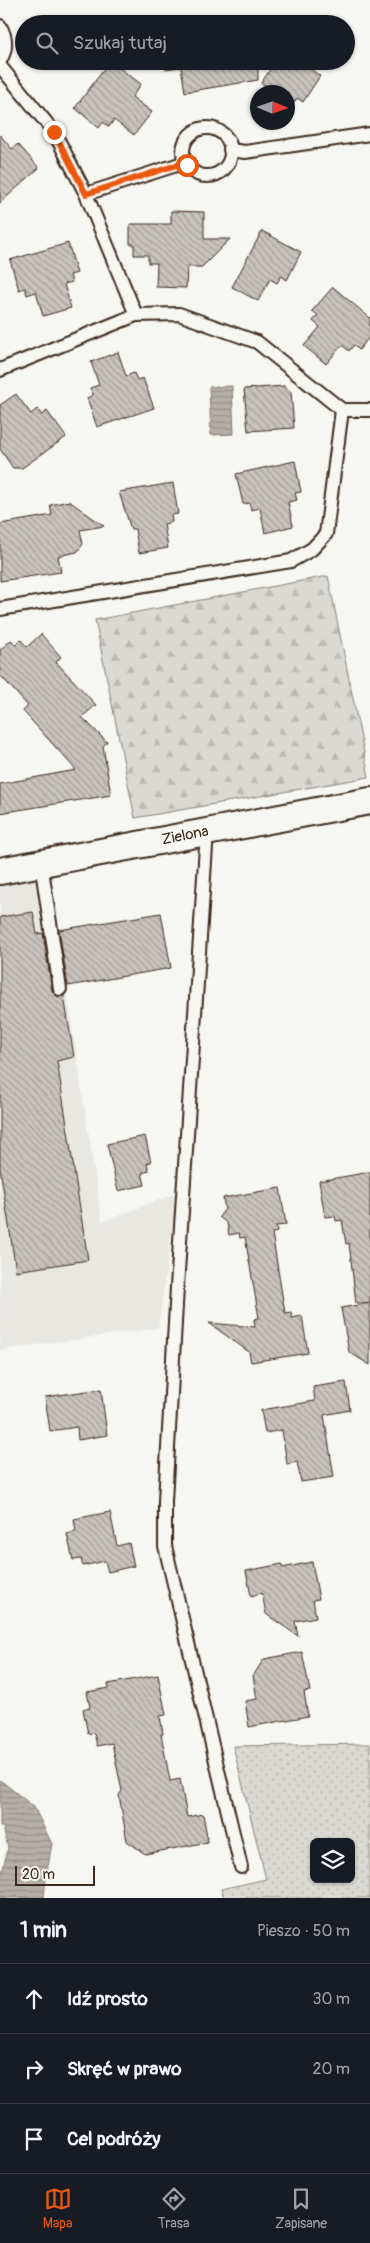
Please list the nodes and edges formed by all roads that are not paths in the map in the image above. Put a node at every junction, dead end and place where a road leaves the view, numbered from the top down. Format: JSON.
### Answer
{"nodes":[{"id":1,"x":0,"y":26,"type":"edge"},
{"id":2,"x":0,"y":61,"type":"edge"},
{"id":3,"x":0,"y":66,"type":"edge"},
{"id":4,"x":370,"y":134,"type":"edge"},
{"id":5,"x":230,"y":150,"type":"junction"},
{"id":6,"x":186,"y":162,"type":"junction"},
{"id":7,"x":86,"y":194,"type":"junction"},
{"id":8,"x":136,"y":314,"type":"junction"},
{"id":9,"x":0,"y":370,"type":"edge"},
{"id":10,"x":342,"y":410,"type":"junction"},
{"id":11,"x":370,"y":410,"type":"edge"},
{"id":12,"x":0,"y":609,"type":"edge"},
{"id":13,"x":370,"y":800,"type":"edge"},
{"id":14,"x":207,"y":831,"type":"junction"},
{"id":15,"x":41,"y":863,"type":"junction"},
{"id":16,"x":0,"y":871,"type":"edge"},
{"id":17,"x":60,"y":989,"type":"dead end"},
{"id":18,"x":241,"y":1867,"type":"dead end"}],
"edges":[{"from":1,"to":2,"type":"lane"},
{"from":3,"to":7,"type":"lane"},
{"from":4,"to":5,"type":"lane"},
{"from":5,"to":6,"type":"lane"},
{"from":5,"to":6,"type":"lane"},
{"from":6,"to":7,"type":"lane"},
{"from":7,"to":8,"type":"lane"},
{"from":8,"to":9,"type":"lane"},
{"from":8,"to":10,"type":"lane"},
{"from":10,"to":11,"type":"lane"},
{"from":10,"to":12,"type":"lane"},
{"from":13,"to":14,"type":"street","name":"Zielona"},
{"from":14,"to":15,"type":"street","name":"Zielona"},
{"from":14,"to":18,"type":"lane"},
{"from":15,"to":16,"type":"street","name":"Zielona"},
{"from":15,"to":17,"type":"lane"}]}
